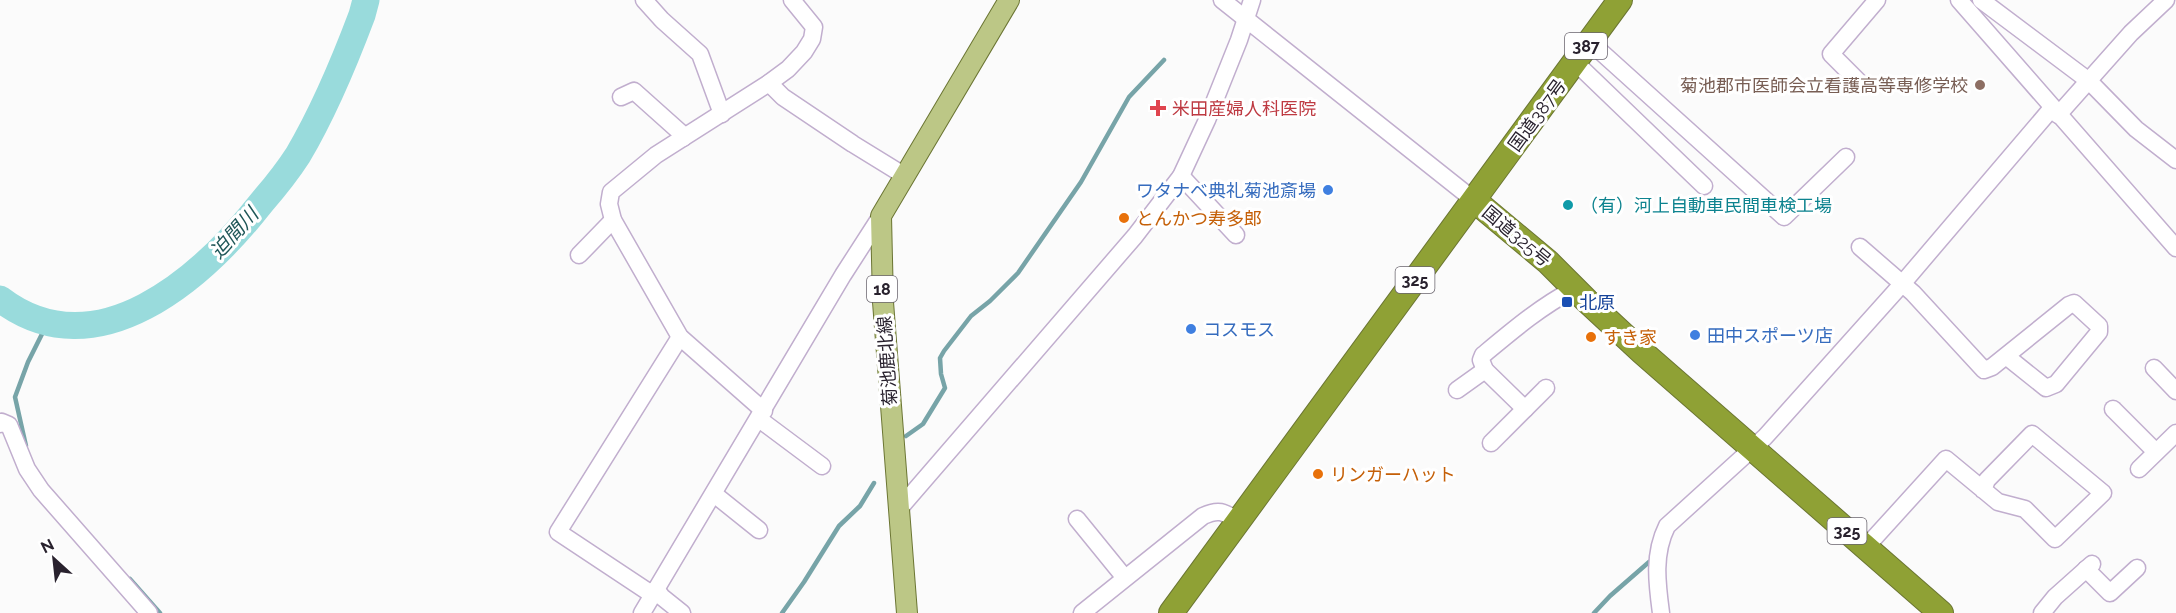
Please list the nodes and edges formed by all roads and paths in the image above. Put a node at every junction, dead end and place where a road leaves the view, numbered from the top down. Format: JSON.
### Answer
{"nodes":[{"id":1,"x":644,"y":0,"type":"edge"},
{"id":2,"x":792,"y":0,"type":"edge"},
{"id":3,"x":1009,"y":0,"type":"edge"},
{"id":4,"x":1222,"y":0,"type":"edge"},
{"id":5,"x":1252,"y":0,"type":"edge"},
{"id":6,"x":1620,"y":0,"type":"edge"},
{"id":7,"x":1877,"y":0,"type":"edge"},
{"id":8,"x":1959,"y":0,"type":"edge"},
{"id":9,"x":1981,"y":0,"type":"edge"},
{"id":10,"x":2166,"y":0,"type":"edge"},
{"id":11,"x":1246,"y":19,"type":"junction"},
{"id":12,"x":1590,"y":42,"type":"junction"},
{"id":13,"x":1575,"y":62,"type":"junction"},
{"id":14,"x":2089,"y":81,"type":"junction"},
{"id":15,"x":1860,"y":82,"type":"dead end"},
{"id":16,"x":770,"y":83,"type":"junction"},
{"id":17,"x":621,"y":97,"type":"dead end"},
{"id":18,"x":2055,"y":112,"type":"junction"},
{"id":19,"x":722,"y":114,"type":"junction"},
{"id":20,"x":683,"y":138,"type":"junction"},
{"id":21,"x":1846,"y":157,"type":"dead end"},
{"id":22,"x":2176,"y":160,"type":"edge"},
{"id":23,"x":905,"y":176,"type":"junction"},
{"id":24,"x":1181,"y":176,"type":"junction"},
{"id":25,"x":1704,"y":186,"type":"dead end"},
{"id":26,"x":1474,"y":201,"type":"junction"},
{"id":27,"x":881,"y":216,"type":"junction"},
{"id":28,"x":613,"y":219,"type":"junction"},
{"id":29,"x":1236,"y":235,"type":"dead end"},
{"id":30,"x":1860,"y":247,"type":"dead end"},
{"id":31,"x":2176,"y":248,"type":"edge"},
{"id":32,"x":579,"y":255,"type":"dead end"},
{"id":33,"x":1902,"y":284,"type":"junction"},
{"id":34,"x":1574,"y":289,"type":"junction"},
{"id":35,"x":680,"y":337,"type":"junction"},
{"id":36,"x":2006,"y":356,"type":"junction"},
{"id":37,"x":2154,"y":368,"type":"dead end"},
{"id":38,"x":1485,"y":370,"type":"junction"},
{"id":39,"x":1546,"y":388,"type":"dead end"},
{"id":40,"x":1457,"y":390,"type":"dead end"},
{"id":41,"x":2176,"y":391,"type":"edge"},
{"id":42,"x":2113,"y":409,"type":"dead end"},
{"id":43,"x":1525,"y":410,"type":"junction"},
{"id":44,"x":761,"y":415,"type":"junction"},
{"id":45,"x":0,"y":424,"type":"edge"},
{"id":46,"x":2176,"y":433,"type":"edge"},
{"id":47,"x":1491,"y":443,"type":"dead end"},
{"id":48,"x":1754,"y":448,"type":"junction"},
{"id":49,"x":2156,"y":452,"type":"junction"},
{"id":50,"x":822,"y":466,"type":"dead end"},
{"id":51,"x":2139,"y":469,"type":"dead end"},
{"id":52,"x":1983,"y":490,"type":"junction"},
{"id":53,"x":714,"y":494,"type":"junction"},
{"id":54,"x":899,"y":509,"type":"junction"},
{"id":55,"x":1077,"y":519,"type":"dead end"},
{"id":56,"x":1237,"y":521,"type":"junction"},
{"id":57,"x":759,"y":530,"type":"dead end"},
{"id":58,"x":1866,"y":548,"type":"junction"},
{"id":59,"x":2137,"y":568,"type":"dead end"},
{"id":60,"x":1125,"y":578,"type":"junction"},
{"id":61,"x":655,"y":592,"type":"junction"},
{"id":62,"x":149,"y":613,"type":"edge"},
{"id":63,"x":642,"y":613,"type":"edge"},
{"id":64,"x":682,"y":613,"type":"edge"},
{"id":65,"x":907,"y":613,"type":"edge"},
{"id":66,"x":1082,"y":613,"type":"edge"},
{"id":67,"x":1170,"y":613,"type":"edge"},
{"id":68,"x":1661,"y":613,"type":"edge"},
{"id":69,"x":1941,"y":613,"type":"edge"},
{"id":70,"x":2042,"y":613,"type":"edge"}],
"edges":[{"from":1,"to":19,"type":"street"},
{"from":2,"to":16,"type":"street"},
{"from":3,"to":23,"type":"main road"},
{"from":4,"to":11,"type":"street"},
{"from":5,"to":11,"type":"street"},
{"from":6,"to":12,"type":"highway","name":"国道387号","number":"387"},
{"from":7,"to":15,"type":"street"},
{"from":8,"to":18,"type":"street"},
{"from":9,"to":14,"type":"street"},
{"from":10,"to":14,"type":"street"},
{"from":11,"to":24,"type":"street"},
{"from":11,"to":26,"type":"street"},
{"from":12,"to":13,"type":"highway","name":"国道387号","number":"387"},
{"from":12,"to":21,"type":"street"},
{"from":13,"to":25,"type":"street"},
{"from":13,"to":26,"type":"highway","name":"国道387号","number":"387"},
{"from":14,"to":18,"type":"street"},
{"from":14,"to":22,"type":"street"},
{"from":16,"to":19,"type":"street"},
{"from":16,"to":23,"type":"street"},
{"from":17,"to":20,"type":"street"},
{"from":18,"to":31,"type":"street"},
{"from":18,"to":33,"type":"street"},
{"from":19,"to":20,"type":"street"},
{"from":20,"to":28,"type":"street"},
{"from":23,"to":27,"type":"main road"},
{"from":24,"to":29,"type":"street"},
{"from":24,"to":54,"type":"street"},
{"from":26,"to":34,"type":"highway","name":"国道325号","number":"325"},
{"from":26,"to":56,"type":"highway","name":"国道325号","number":"325"},
{"from":27,"to":44,"type":"street"},
{"from":27,"to":54,"type":"main road","name":"菊池鹿北線","number":"18"},
{"from":28,"to":32,"type":"street"},
{"from":28,"to":35,"type":"street"},
{"from":30,"to":33,"type":"street"},
{"from":33,"to":36,"type":"street"},
{"from":33,"to":48,"type":"street"},
{"from":34,"to":38,"type":"street"},
{"from":34,"to":48,"type":"highway","name":"国道325号","number":"325"},
{"from":35,"to":44,"type":"street"},
{"from":35,"to":61,"type":"street"},
{"from":36,"to":36,"type":"street"},
{"from":37,"to":41,"type":"street"},
{"from":38,"to":40,"type":"street"},
{"from":38,"to":43,"type":"street"},
{"from":39,"to":43,"type":"street"},
{"from":42,"to":49,"type":"street"},
{"from":43,"to":47,"type":"street"},
{"from":44,"to":50,"type":"street"},
{"from":44,"to":53,"type":"street"},
{"from":45,"to":62,"type":"street"},
{"from":46,"to":49,"type":"street"},
{"from":48,"to":58,"type":"highway","name":"国道325号","number":"325"},
{"from":48,"to":68,"type":"street"},
{"from":49,"to":51,"type":"street"},
{"from":52,"to":52,"type":"street"},
{"from":52,"to":58,"type":"street"},
{"from":53,"to":57,"type":"street"},
{"from":53,"to":61,"type":"street"},
{"from":54,"to":65,"type":"main road","name":"菊池鹿北線","number":"18"},
{"from":55,"to":60,"type":"street"},
{"from":56,"to":60,"type":"street"},
{"from":56,"to":67,"type":"highway","name":"国道325号","number":"325"},
{"from":58,"to":69,"type":"highway","name":"国道325号","number":"325"},
{"from":59,"to":70,"type":"street"},
{"from":60,"to":66,"type":"street"},
{"from":61,"to":63,"type":"street"},
{"from":61,"to":64,"type":"street"}]}
